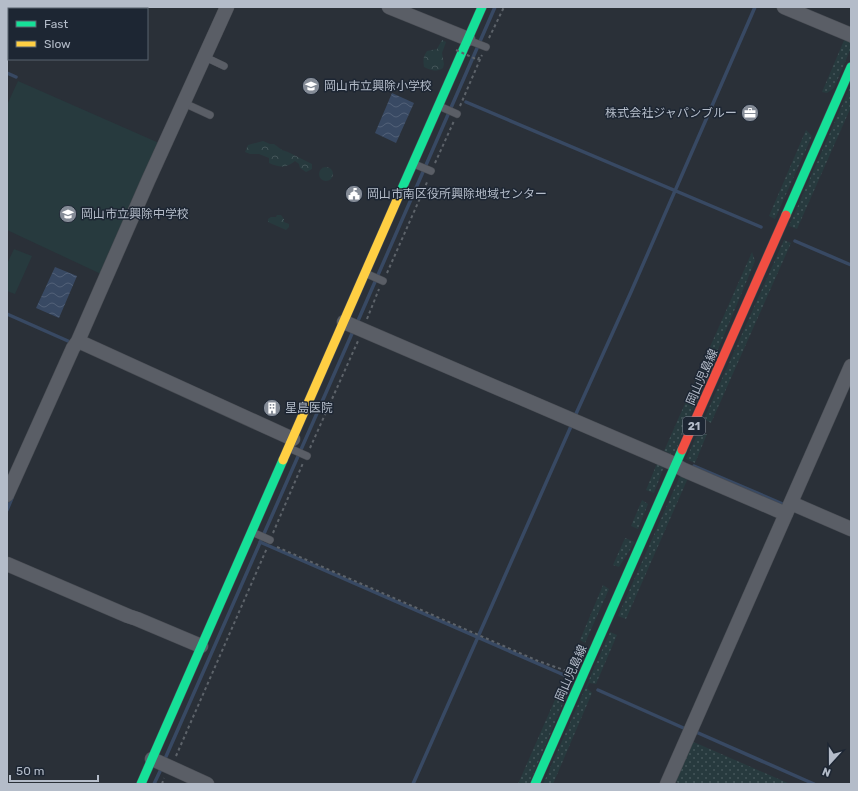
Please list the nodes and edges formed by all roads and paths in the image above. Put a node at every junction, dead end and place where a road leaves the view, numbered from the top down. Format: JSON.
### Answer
{"nodes":[{"id":1,"x":227,"y":7,"type":"edge"},
{"id":2,"x":389,"y":7,"type":"edge"},
{"id":3,"x":482,"y":7,"type":"edge"},
{"id":4,"x":784,"y":7,"type":"edge"},
{"id":5,"x":851,"y":35,"type":"edge"},
{"id":6,"x":471,"y":41,"type":"junction"},
{"id":7,"x":485,"y":47,"type":"dead end"},
{"id":8,"x":456,"y":50,"type":"dead end"},
{"id":9,"x":480,"y":56,"type":"dead end"},
{"id":10,"x":205,"y":57,"type":"junction"},
{"id":11,"x":224,"y":66,"type":"dead end"},
{"id":12,"x":851,"y":67,"type":"edge"},
{"id":13,"x":184,"y":103,"type":"junction"},
{"id":14,"x":442,"y":108,"type":"junction"},
{"id":15,"x":456,"y":114,"type":"dead end"},
{"id":16,"x":210,"y":115,"type":"dead end"},
{"id":17,"x":418,"y":165,"type":"junction"},
{"id":18,"x":430,"y":171,"type":"dead end"},
{"id":19,"x":369,"y":275,"type":"junction"},
{"id":20,"x":382,"y":281,"type":"dead end"},
{"id":21,"x":353,"y":328,"type":"junction"},
{"id":22,"x":78,"y":341,"type":"junction"},
{"id":23,"x":851,"y":366,"type":"edge"},
{"id":24,"x":292,"y":446,"type":"junction"},
{"id":25,"x":305,"y":455,"type":"junction"},
{"id":26,"x":676,"y":466,"type":"junction"},
{"id":27,"x":7,"y":495,"type":"edge"},
{"id":28,"x":789,"y":508,"type":"junction"},
{"id":29,"x":851,"y":529,"type":"edge"},
{"id":30,"x":255,"y":533,"type":"junction"},
{"id":31,"x":269,"y":539,"type":"junction"},
{"id":32,"x":267,"y":548,"type":"dead end"},
{"id":33,"x":7,"y":564,"type":"edge"},
{"id":34,"x":201,"y":646,"type":"junction"},
{"id":35,"x":584,"y":674,"type":"junction"},
{"id":36,"x":163,"y":761,"type":"junction"},
{"id":37,"x":141,"y":784,"type":"edge"},
{"id":38,"x":207,"y":784,"type":"edge"},
{"id":39,"x":536,"y":784,"type":"edge"},
{"id":40,"x":667,"y":784,"type":"edge"}],
"edges":[{"from":1,"to":10,"type":"street"},
{"from":2,"to":6,"type":"street"},
{"from":3,"to":6,"type":"street"},
{"from":4,"to":5,"type":"street"},
{"from":6,"to":7,"type":"lane"},
{"from":6,"to":14,"type":"street"},
{"from":8,"to":9,"type":"path","bridge":true},
{"from":10,"to":11,"type":"lane"},
{"from":10,"to":13,"type":"street"},
{"from":12,"to":26,"type":"street","name":"岡山児島線","number":"21"},
{"from":13,"to":16,"type":"lane"},
{"from":13,"to":22,"type":"street"},
{"from":14,"to":15,"type":"lane"},
{"from":14,"to":17,"type":"street"},
{"from":17,"to":18,"type":"lane"},
{"from":17,"to":19,"type":"street"},
{"from":19,"to":20,"type":"lane"},
{"from":19,"to":21,"type":"street"},
{"from":21,"to":24,"type":"street"},
{"from":21,"to":25,"type":"path"},
{"from":21,"to":26,"type":"street"},
{"from":22,"to":24,"type":"street"},
{"from":22,"to":27,"type":"street"},
{"from":23,"to":28,"type":"street"},
{"from":24,"to":25,"type":"lane"},
{"from":24,"to":30,"type":"street"},
{"from":25,"to":31,"type":"path"},
{"from":26,"to":28,"type":"street"},
{"from":26,"to":35,"type":"street","name":"岡山児島線","number":"21"},
{"from":28,"to":29,"type":"street"},
{"from":28,"to":40,"type":"street"},
{"from":30,"to":31,"type":"lane"},
{"from":30,"to":34,"type":"street"},
{"from":31,"to":35,"type":"path"},
{"from":32,"to":36,"type":"path"},
{"from":33,"to":34,"type":"street"},
{"from":34,"to":36,"type":"street"},
{"from":35,"to":39,"type":"street","name":"岡山児島線","number":"21"},
{"from":36,"to":37,"type":"street"},
{"from":36,"to":38,"type":"street"}]}
